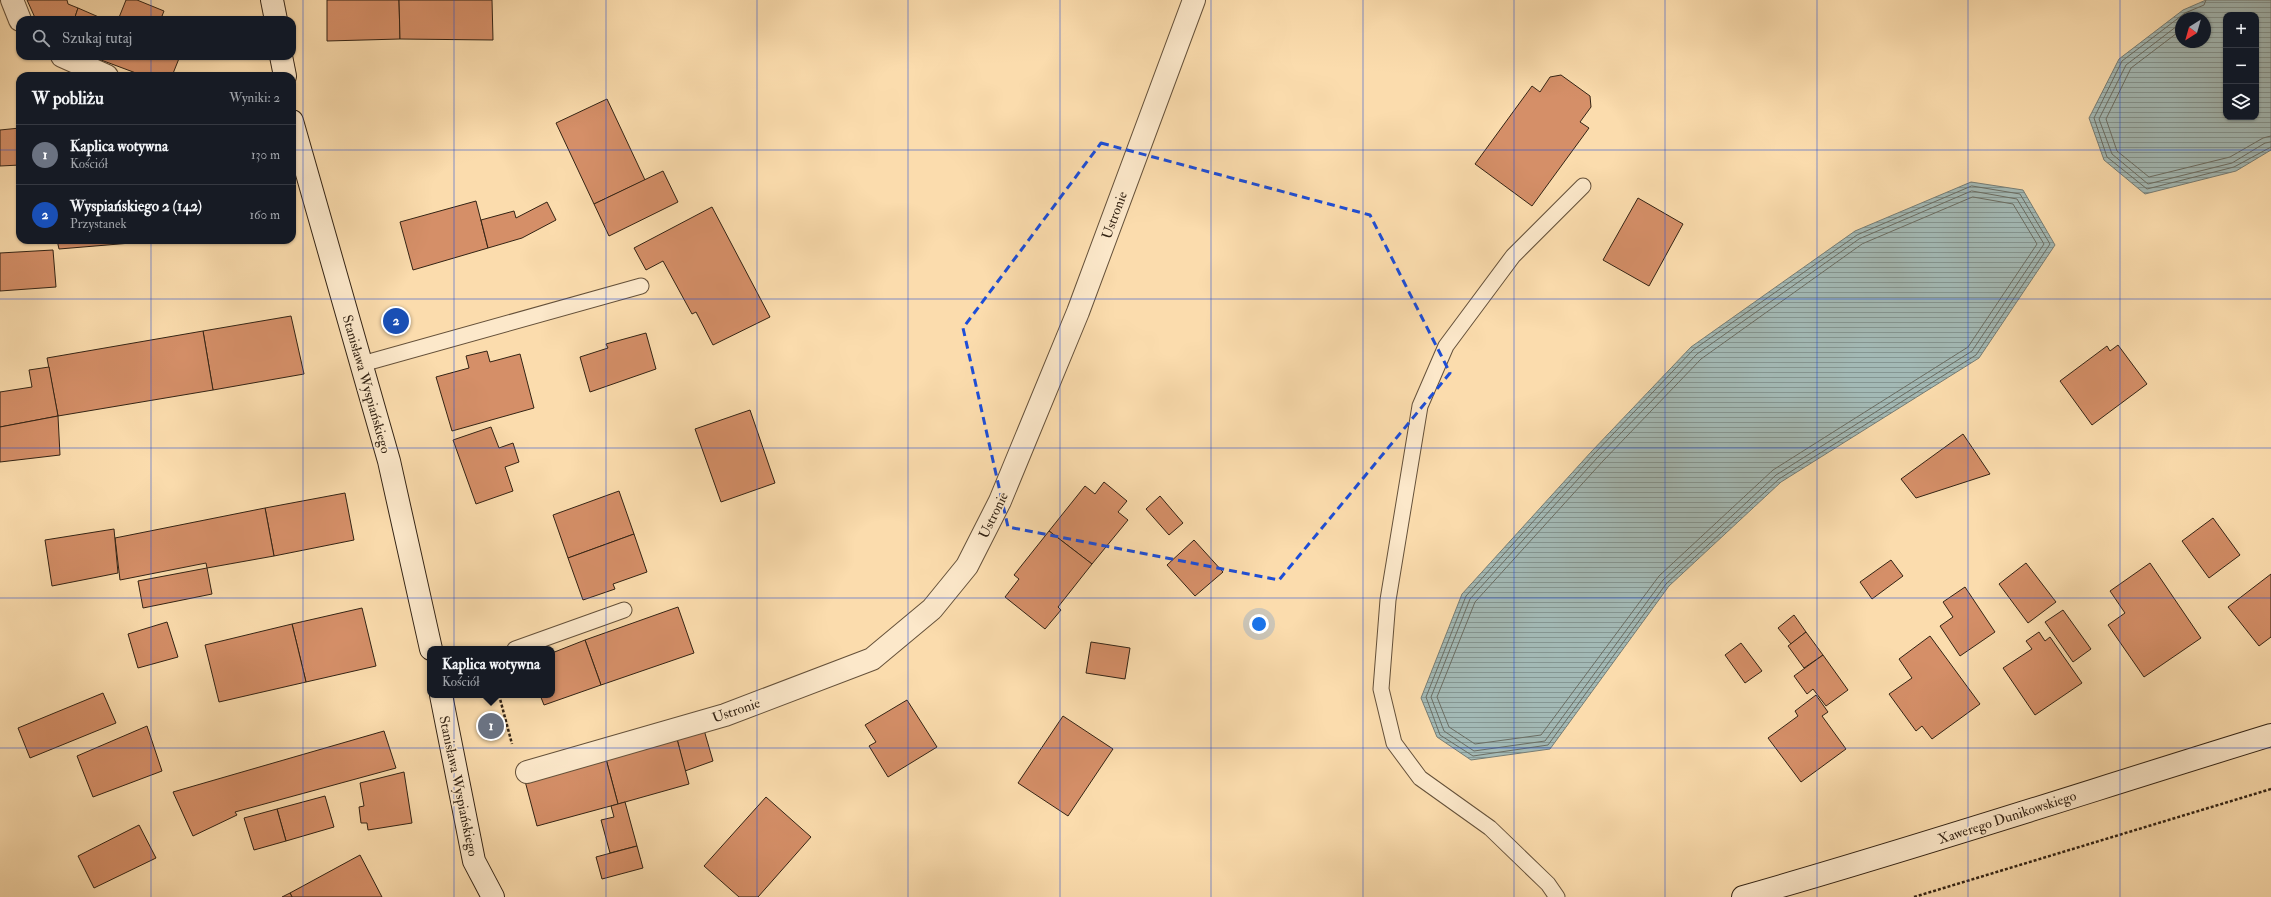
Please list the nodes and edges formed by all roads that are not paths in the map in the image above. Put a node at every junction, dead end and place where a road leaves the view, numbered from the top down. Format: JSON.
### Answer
{"nodes":[{"id":1,"x":12,"y":0,"type":"edge"},
{"id":2,"x":272,"y":0,"type":"edge"},
{"id":3,"x":1194,"y":0,"type":"edge"},
{"id":4,"x":18,"y":16,"type":"edge"},
{"id":5,"x":275,"y":16,"type":"edge"},
{"id":6,"x":71,"y":60,"type":"edge"},
{"id":7,"x":282,"y":60,"type":"edge"},
{"id":8,"x":98,"y":72,"type":"edge"},
{"id":9,"x":284,"y":72,"type":"edge"},
{"id":10,"x":296,"y":139,"type":"edge"},
{"id":11,"x":1583,"y":186,"type":"dead end"},
{"id":12,"x":641,"y":286,"type":"dead end"},
{"id":13,"x":362,"y":364,"type":"junction"},
{"id":14,"x":624,"y":610,"type":"dead end"},
{"id":15,"x":431,"y":646,"type":"edge"},
{"id":16,"x":523,"y":646,"type":"edge"},
{"id":17,"x":442,"y":698,"type":"edge"},
{"id":18,"x":2271,"y":735,"type":"edge"},
{"id":19,"x":527,"y":772,"type":"road end"},
{"id":20,"x":493,"y":897,"type":"edge"},
{"id":21,"x":1557,"y":897,"type":"edge"},
{"id":22,"x":1743,"y":897,"type":"edge"}],
"edges":[{"from":1,"to":4,"type":"main road"},
{"from":2,"to":5,"type":"main road"},
{"from":3,"to":19,"type":"main road","name":"Ustronie"},
{"from":6,"to":8,"type":"main road"},
{"from":7,"to":9,"type":"main road"},
{"from":10,"to":13,"type":"main road","name":"Stanisława Wyspiańskiego"},
{"from":11,"to":21,"type":"lane"},
{"from":12,"to":13,"type":"lane"},
{"from":13,"to":15,"type":"main road","name":"Stanisława Wyspiańskiego"},
{"from":14,"to":16,"type":"lane"},
{"from":17,"to":20,"type":"main road","name":"Stanisława Wyspiańskiego"},
{"from":18,"to":22,"type":"main road","name":"Xawerego Dunikowskiego"}]}
